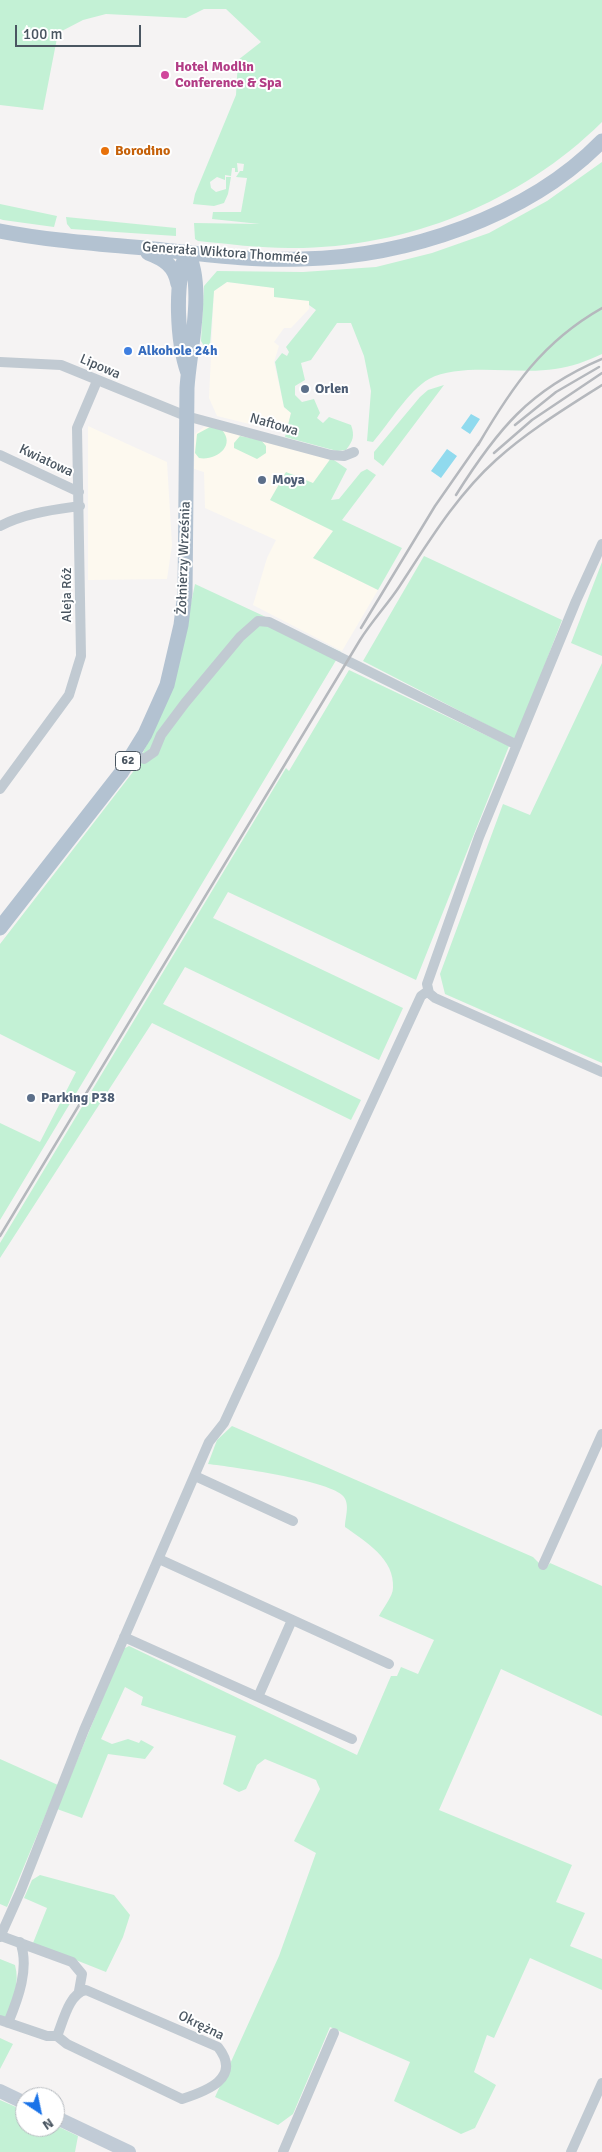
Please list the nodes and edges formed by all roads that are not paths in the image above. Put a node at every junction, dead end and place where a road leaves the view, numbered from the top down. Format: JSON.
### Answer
{"nodes":[{"id":1,"x":602,"y":140,"type":"edge"},
{"id":2,"x":0,"y":231,"type":"edge"},
{"id":3,"x":127,"y":247,"type":"junction"},
{"id":4,"x":187,"y":252,"type":"junction"},
{"id":5,"x":238,"y":257,"type":"junction"},
{"id":6,"x":180,"y":290,"type":"junction"},
{"id":7,"x":196,"y":298,"type":"junction"},
{"id":8,"x":0,"y":362,"type":"edge"},
{"id":9,"x":188,"y":373,"type":"junction"},
{"id":10,"x":97,"y":382,"type":"junction"},
{"id":11,"x":186,"y":416,"type":"junction"},
{"id":12,"x":354,"y":452,"type":"dead end"},
{"id":13,"x":0,"y":455,"type":"edge"},
{"id":14,"x":79,"y":492,"type":"junction"},
{"id":15,"x":80,"y":506,"type":"junction"},
{"id":16,"x":0,"y":526,"type":"edge"},
{"id":17,"x":602,"y":544,"type":"edge"},
{"id":18,"x":517,"y":745,"type":"junction"},
{"id":19,"x":133,"y":754,"type":"junction"},
{"id":20,"x":0,"y":789,"type":"edge"},
{"id":21,"x":0,"y":928,"type":"edge"},
{"id":22,"x":428,"y":990,"type":"junction"},
{"id":23,"x":602,"y":1072,"type":"edge"},
{"id":24,"x":602,"y":1434,"type":"edge"},
{"id":25,"x":195,"y":1476,"type":"junction"},
{"id":26,"x":293,"y":1521,"type":"dead end"},
{"id":27,"x":159,"y":1559,"type":"junction"},
{"id":28,"x":543,"y":1565,"type":"dead end"},
{"id":29,"x":292,"y":1620,"type":"junction"},
{"id":30,"x":124,"y":1637,"type":"junction"},
{"id":31,"x":389,"y":1664,"type":"dead end"},
{"id":32,"x":258,"y":1697,"type":"junction"},
{"id":33,"x":352,"y":1740,"type":"dead end"},
{"id":34,"x":0,"y":1936,"type":"edge"},
{"id":35,"x":20,"y":1942,"type":"junction"},
{"id":36,"x":79,"y":1991,"type":"junction"},
{"id":37,"x":4,"y":2021,"type":"edge"},
{"id":38,"x":334,"y":2033,"type":"dead end"},
{"id":39,"x":57,"y":2036,"type":"junction"},
{"id":40,"x":602,"y":2083,"type":"edge"},
{"id":41,"x":0,"y":2092,"type":"edge"},
{"id":42,"x":15,"y":2099,"type":"edge"},
{"id":43,"x":65,"y":2122,"type":"edge"},
{"id":44,"x":129,"y":2152,"type":"edge"},
{"id":45,"x":283,"y":2152,"type":"edge"},
{"id":46,"x":571,"y":2152,"type":"edge"}],
"edges":[{"from":1,"to":5,"type":"main road","name":"Generała Wiktora Thommée"},
{"from":2,"to":3,"type":"main road","name":"Generała Wiktora Thommée","number":"62"},
{"from":3,"to":4,"type":"main road","name":"Generała Wiktora Thommée","number":"62"},
{"from":3,"to":6,"type":"main road","number":"62"},
{"from":4,"to":5,"type":"main road","name":"Generała Wiktora Thommée"},
{"from":4,"to":6,"type":"main road","name":"Żołnierzy Września"},
{"from":4,"to":7,"type":"main road","name":"Żołnierzy Września","number":"62"},
{"from":5,"to":7,"type":"main road"},
{"from":6,"to":9,"type":"main road","name":"Żołnierzy Września","number":"62"},
{"from":7,"to":9,"type":"main road","name":"Żołnierzy Września","number":"62"},
{"from":8,"to":10,"type":"street","name":"Lipowa"},
{"from":9,"to":11,"type":"main road","name":"Żołnierzy Września","number":"62"},
{"from":10,"to":11,"type":"street","name":"Lipowa"},
{"from":10,"to":14,"type":"street","name":"Aleja Róż"},
{"from":11,"to":12,"type":"street","name":"Naftowa"},
{"from":11,"to":19,"type":"main road","name":"Żołnierzy Września","number":"62"},
{"from":13,"to":14,"type":"street","name":"Kwiatowa"},
{"from":14,"to":15,"type":"street","name":"Aleja Róż"},
{"from":15,"to":16,"type":"street"},
{"from":15,"to":20,"type":"street","name":"Aleja Róż"},
{"from":17,"to":18,"type":"street"},
{"from":18,"to":19,"type":"street"},
{"from":18,"to":22,"type":"street"},
{"from":19,"to":21,"type":"main road","name":"Żołnierzy Września","number":"62"},
{"from":22,"to":23,"type":"street"},
{"from":22,"to":25,"type":"street"},
{"from":24,"to":28,"type":"street"},
{"from":25,"to":26,"type":"street"},
{"from":25,"to":27,"type":"street"},
{"from":27,"to":29,"type":"street"},
{"from":27,"to":30,"type":"street"},
{"from":29,"to":31,"type":"street"},
{"from":29,"to":32,"type":"street"},
{"from":30,"to":32,"type":"street"},
{"from":30,"to":34,"type":"street"},
{"from":32,"to":33,"type":"street"},
{"from":34,"to":35,"type":"street"},
{"from":35,"to":36,"type":"street"},
{"from":35,"to":37,"type":"street"},
{"from":36,"to":39,"type":"street"},
{"from":36,"to":39,"type":"street","name":"Okrężna"},
{"from":37,"to":39,"type":"street","name":"Okrężna"},
{"from":38,"to":45,"type":"street"},
{"from":40,"to":46,"type":"street"},
{"from":41,"to":42,"type":"street"},
{"from":43,"to":44,"type":"street"}]}
